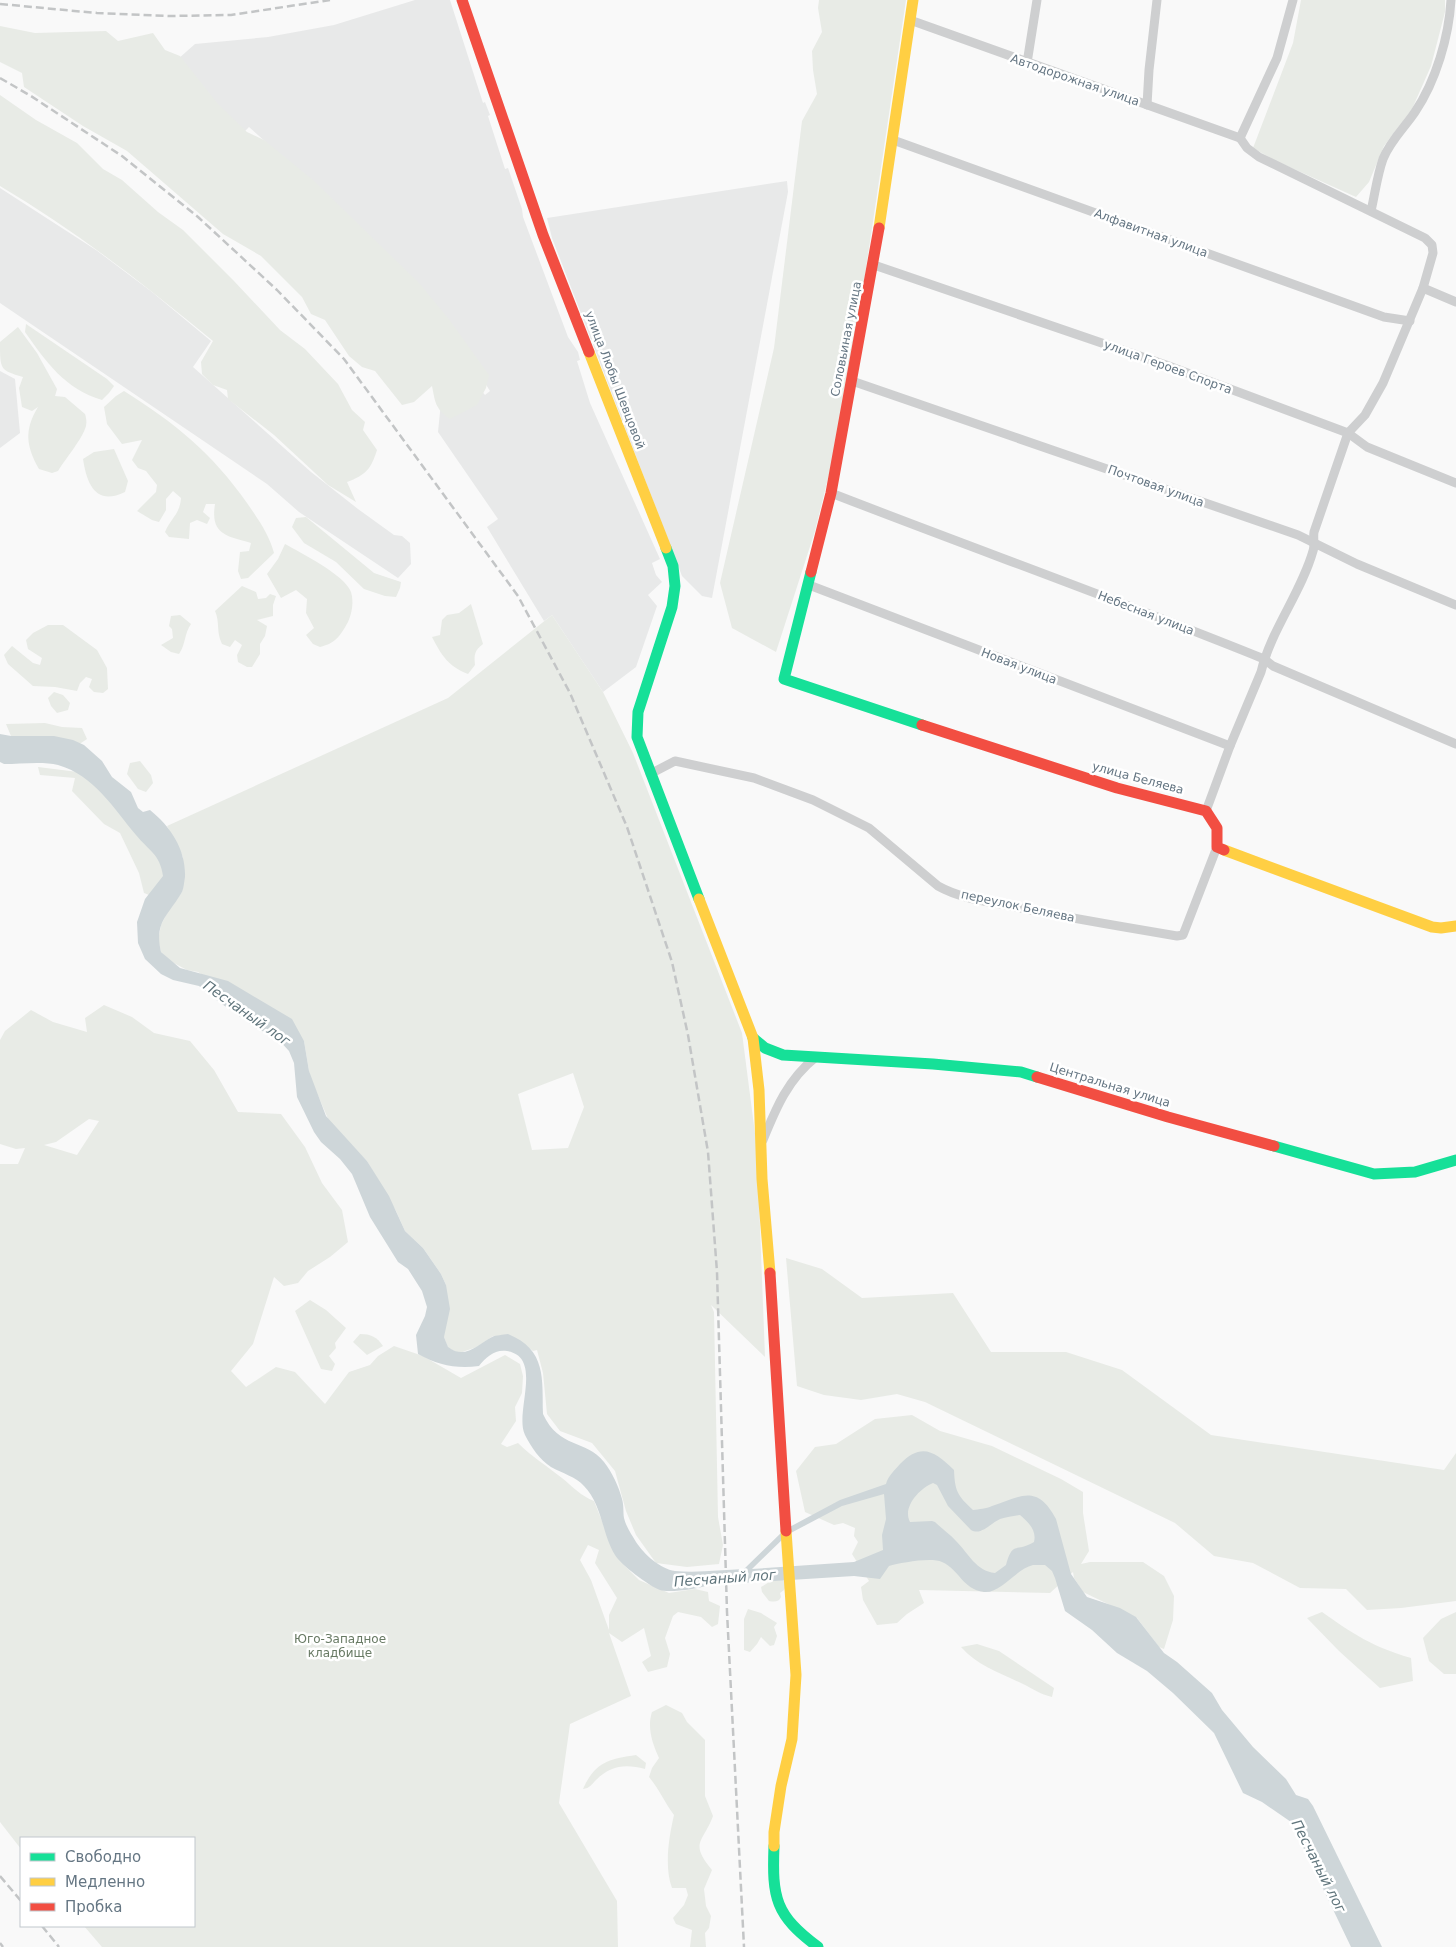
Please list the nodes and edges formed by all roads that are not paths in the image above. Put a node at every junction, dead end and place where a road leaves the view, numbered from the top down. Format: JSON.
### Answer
{"nodes":[{"id":1,"x":462,"y":0,"type":"edge"},
{"id":2,"x":913,"y":0,"type":"edge"},
{"id":3,"x":1037,"y":0,"type":"edge"},
{"id":4,"x":1158,"y":0,"type":"edge"},
{"id":5,"x":1293,"y":0,"type":"edge"},
{"id":6,"x":1451,"y":0,"type":"edge"},
{"id":7,"x":910,"y":20,"type":"junction"},
{"id":8,"x":1453,"y":22,"type":"edge"},
{"id":9,"x":1027,"y":63,"type":"junction"},
{"id":10,"x":1147,"y":105,"type":"junction"},
{"id":11,"x":1240,"y":138,"type":"junction"},
{"id":12,"x":893,"y":140,"type":"junction"},
{"id":13,"x":1371,"y":211,"type":"junction"},
{"id":14,"x":874,"y":265,"type":"junction"},
{"id":15,"x":1423,"y":288,"type":"junction"},
{"id":16,"x":1456,"y":302,"type":"edge"},
{"id":17,"x":1410,"y":321,"type":"junction"},
{"id":18,"x":852,"y":381,"type":"junction"},
{"id":19,"x":1348,"y":433,"type":"junction"},
{"id":20,"x":1456,"y":484,"type":"edge"},
{"id":21,"x":831,"y":493,"type":"junction"},
{"id":22,"x":1313,"y":542,"type":"junction"},
{"id":23,"x":809,"y":585,"type":"junction"},
{"id":24,"x":1456,"y":605,"type":"edge"},
{"id":25,"x":1264,"y":659,"type":"junction"},
{"id":26,"x":784,"y":679,"type":"joint"},
{"id":27,"x":1456,"y":744,"type":"edge"},
{"id":28,"x":1230,"y":746,"type":"junction"},
{"id":29,"x":650,"y":774,"type":"junction"},
{"id":30,"x":1206,"y":811,"type":"junction"},
{"id":31,"x":1217,"y":847,"type":"junction"},
{"id":32,"x":1456,"y":926,"type":"edge"},
{"id":33,"x":753,"y":1038,"type":"junction"},
{"id":34,"x":816,"y":1058,"type":"junction"},
{"id":35,"x":762,"y":1142,"type":"junction"},
{"id":36,"x":1456,"y":1160,"type":"edge"},
{"id":37,"x":818,"y":1947,"type":"edge"}],
"edges":[{"from":1,"to":29,"type":"street","name":"улица Любы Шевцовой"},
{"from":2,"to":7,"type":"street","name":"Соловьиная улица"},
{"from":3,"to":9,"type":"street"},
{"from":4,"to":10,"type":"street"},
{"from":5,"to":11,"type":"street"},
{"from":6,"to":8,"type":"street"},
{"from":7,"to":9,"type":"street","name":"Автодорожная улица"},
{"from":7,"to":12,"type":"street","name":"Соловьиная улица"},
{"from":8,"to":13,"type":"street"},
{"from":9,"to":10,"type":"street","name":"Автодорожная улица"},
{"from":10,"to":11,"type":"street","name":"Автодорожная улица"},
{"from":11,"to":13,"type":"street"},
{"from":12,"to":14,"type":"street","name":"Соловьиная улица"},
{"from":12,"to":17,"type":"street","name":"Алфавитная улица"},
{"from":13,"to":15,"type":"street"},
{"from":14,"to":18,"type":"street","name":"Соловьиная улица"},
{"from":14,"to":19,"type":"street","name":"улица Героев Спорта"},
{"from":15,"to":16,"type":"street"},
{"from":15,"to":17,"type":"street"},
{"from":17,"to":19,"type":"street"},
{"from":18,"to":21,"type":"street","name":"Соловьиная улица"},
{"from":18,"to":22,"type":"street","name":"Почтовая улица"},
{"from":19,"to":20,"type":"street","name":"улица Героев Спорта"},
{"from":19,"to":22,"type":"street"},
{"from":21,"to":23,"type":"street","name":"Соловьиная улица"},
{"from":21,"to":25,"type":"street","name":"Небесная улица"},
{"from":22,"to":24,"type":"street","name":"Почтовая улица"},
{"from":22,"to":25,"type":"street"},
{"from":23,"to":26,"type":"street","name":"Соловьиная улица"},
{"from":23,"to":28,"type":"street","name":"Новая улица"},
{"from":25,"to":27,"type":"street","name":"Небесная улица"},
{"from":25,"to":28,"type":"street"},
{"from":26,"to":30,"type":"street","name":"улица Беляева"},
{"from":28,"to":30,"type":"street"},
{"from":29,"to":31,"type":"street","name":"переулок Беляева"},
{"from":29,"to":33,"type":"street","name":"улица Любы Шевцовой"},
{"from":30,"to":31,"type":"street"},
{"from":31,"to":32,"type":"street"},
{"from":33,"to":34,"type":"street","name":"Центральная улица"},
{"from":33,"to":35,"type":"street","name":"улица Любы Шевцовой"},
{"from":34,"to":35,"type":"street"},
{"from":34,"to":36,"type":"street","name":"Центральная улица"},
{"from":35,"to":37,"type":"street","name":"улица Любы Шевцовой"}]}
